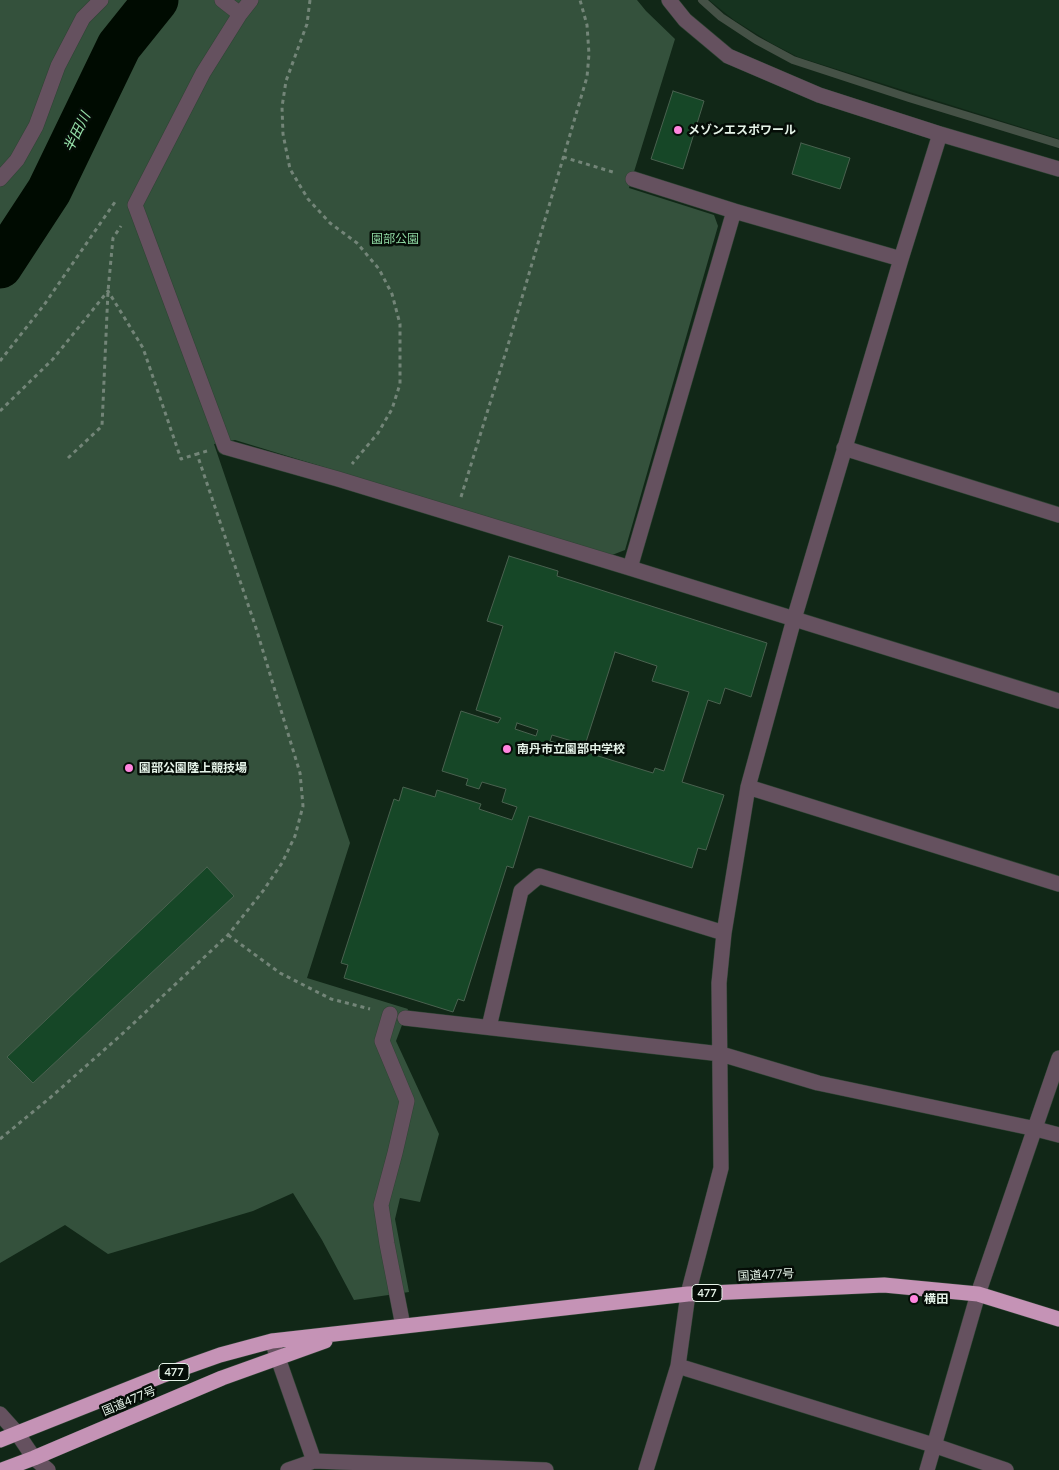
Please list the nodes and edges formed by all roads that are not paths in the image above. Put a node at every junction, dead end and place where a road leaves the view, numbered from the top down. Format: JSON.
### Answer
{"nodes":[{"id":1,"x":101,"y":0,"type":"edge"},
{"id":2,"x":251,"y":0,"type":"edge"},
{"id":3,"x":669,"y":0,"type":"edge"},
{"id":4,"x":224,"y":1,"type":"edge"},
{"id":5,"x":240,"y":14,"type":"junction"},
{"id":6,"x":940,"y":134,"type":"junction"},
{"id":7,"x":1059,"y":168,"type":"edge"},
{"id":8,"x":0,"y":178,"type":"edge"},
{"id":9,"x":633,"y":179,"type":"road end"},
{"id":10,"x":734,"y":211,"type":"junction"},
{"id":11,"x":900,"y":259,"type":"junction"},
{"id":12,"x":844,"y":448,"type":"junction"},
{"id":13,"x":1059,"y":515,"type":"edge"},
{"id":14,"x":630,"y":568,"type":"junction"},
{"id":15,"x":794,"y":619,"type":"junction"},
{"id":16,"x":1059,"y":701,"type":"edge"},
{"id":17,"x":748,"y":788,"type":"junction"},
{"id":18,"x":1059,"y":884,"type":"edge"},
{"id":19,"x":724,"y":933,"type":"junction"},
{"id":20,"x":390,"y":1014,"type":"road end"},
{"id":21,"x":405,"y":1018,"type":"dead end"},
{"id":22,"x":489,"y":1028,"type":"junction"},
{"id":23,"x":721,"y":1054,"type":"junction"},
{"id":24,"x":1059,"y":1058,"type":"edge"},
{"id":25,"x":1036,"y":1129,"type":"junction"},
{"id":26,"x":1059,"y":1135,"type":"edge"},
{"id":27,"x":688,"y":1294,"type":"junction"},
{"id":28,"x":978,"y":1294,"type":"junction"},
{"id":29,"x":1059,"y":1319,"type":"edge"},
{"id":30,"x":403,"y":1326,"type":"junction"},
{"id":31,"x":353,"y":1331,"type":"junction"},
{"id":32,"x":272,"y":1340,"type":"junction"},
{"id":33,"x":278,"y":1358,"type":"junction"},
{"id":34,"x":678,"y":1366,"type":"junction"},
{"id":35,"x":0,"y":1414,"type":"edge"},
{"id":36,"x":17,"y":1433,"type":"junction"},
{"id":37,"x":1,"y":1440,"type":"edge"},
{"id":38,"x":933,"y":1445,"type":"junction"},
{"id":39,"x":34,"y":1458,"type":"junction"},
{"id":40,"x":314,"y":1461,"type":"junction"},
{"id":41,"x":2,"y":1470,"type":"edge"},
{"id":42,"x":48,"y":1470,"type":"edge"},
{"id":43,"x":288,"y":1470,"type":"edge"},
{"id":44,"x":546,"y":1470,"type":"edge"},
{"id":45,"x":646,"y":1470,"type":"edge"},
{"id":46,"x":927,"y":1470,"type":"edge"},
{"id":47,"x":1006,"y":1470,"type":"edge"}],
"edges":[{"from":1,"to":8,"type":"street"},
{"from":2,"to":5,"type":"street"},
{"from":3,"to":6,"type":"street"},
{"from":4,"to":5,"type":"street"},
{"from":5,"to":14,"type":"street"},
{"from":6,"to":7,"type":"street"},
{"from":6,"to":11,"type":"street"},
{"from":9,"to":10,"type":"street"},
{"from":10,"to":11,"type":"street"},
{"from":10,"to":14,"type":"street"},
{"from":11,"to":12,"type":"street"},
{"from":12,"to":13,"type":"street"},
{"from":12,"to":15,"type":"street"},
{"from":14,"to":15,"type":"street"},
{"from":15,"to":16,"type":"street"},
{"from":15,"to":17,"type":"street"},
{"from":17,"to":18,"type":"street"},
{"from":17,"to":19,"type":"street"},
{"from":19,"to":22,"type":"street"},
{"from":19,"to":23,"type":"street"},
{"from":20,"to":30,"type":"street"},
{"from":21,"to":22,"type":"street"},
{"from":22,"to":23,"type":"street"},
{"from":23,"to":25,"type":"street"},
{"from":23,"to":27,"type":"street"},
{"from":24,"to":25,"type":"street"},
{"from":25,"to":26,"type":"street"},
{"from":25,"to":28,"type":"street"},
{"from":27,"to":28,"type":"highway","name":"国道477号","number":"477"},
{"from":27,"to":30,"type":"highway","name":"国道477号","number":"477"},
{"from":27,"to":34,"type":"street"},
{"from":28,"to":29,"type":"highway","name":"国道477号","number":"477"},
{"from":28,"to":38,"type":"street"},
{"from":30,"to":31,"type":"highway","name":"国道477号","number":"477"},
{"from":31,"to":32,"type":"highway","name":"国道477号","number":"477"},
{"from":31,"to":33,"type":"highway","name":"国道477号","number":"477"},
{"from":32,"to":33,"type":"street"},
{"from":32,"to":36,"type":"highway","name":"国道477号","number":"477"},
{"from":33,"to":39,"type":"highway","name":"国道477号","number":"477"},
{"from":33,"to":40,"type":"street"},
{"from":34,"to":38,"type":"street"},
{"from":34,"to":45,"type":"street"},
{"from":35,"to":36,"type":"street"},
{"from":36,"to":37,"type":"highway","name":"国道477号","number":"477"},
{"from":36,"to":39,"type":"street"},
{"from":38,"to":46,"type":"street"},
{"from":38,"to":47,"type":"street"},
{"from":39,"to":41,"type":"highway","name":"国道477号","number":"477"},
{"from":39,"to":42,"type":"street"},
{"from":40,"to":43,"type":"street"},
{"from":40,"to":44,"type":"street"}]}
